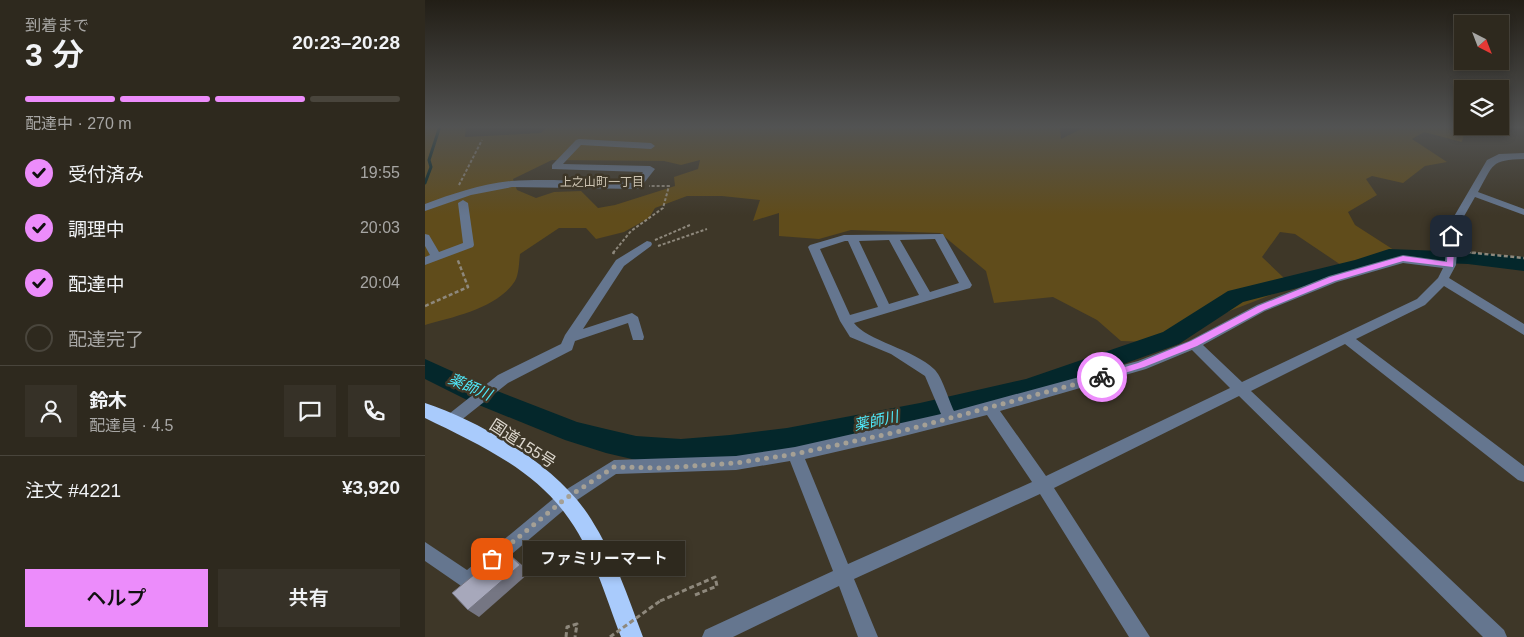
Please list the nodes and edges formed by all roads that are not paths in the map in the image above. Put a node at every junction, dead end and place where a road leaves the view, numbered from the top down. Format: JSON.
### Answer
{"nodes":[{"id":1,"x":566,"y":156,"type":"edge"},
{"id":2,"x":1524,"y":156,"type":"edge"},
{"id":3,"x":555,"y":167,"type":"junction"},
{"id":4,"x":539,"y":184,"type":"junction"},
{"id":5,"x":1472,"y":193,"type":"junction"},
{"id":6,"x":458,"y":200,"type":"junction"},
{"id":7,"x":425,"y":208,"type":"edge"},
{"id":8,"x":1524,"y":212,"type":"edge"},
{"id":9,"x":425,"y":237,"type":"edge"},
{"id":10,"x":893,"y":237,"type":"junction"},
{"id":11,"x":853,"y":238,"type":"junction"},
{"id":12,"x":647,"y":244,"type":"road end"},
{"id":13,"x":437,"y":257,"type":"junction"},
{"id":14,"x":425,"y":261,"type":"edge"},
{"id":15,"x":1450,"y":265,"type":"junction"},
{"id":16,"x":1443,"y":280,"type":"junction"},
{"id":17,"x":926,"y":296,"type":"junction"},
{"id":18,"x":885,"y":309,"type":"junction"},
{"id":19,"x":846,"y":321,"type":"junction"},
{"id":20,"x":1524,"y":330,"type":"edge"},
{"id":21,"x":639,"y":337,"type":"dead end"},
{"id":22,"x":570,"y":338,"type":"junction"},
{"id":23,"x":1346,"y":338,"type":"junction"},
{"id":24,"x":1194,"y":344,"type":"junction"},
{"id":25,"x":1240,"y":389,"type":"junction"},
{"id":26,"x":990,"y":408,"type":"junction"},
{"id":27,"x":425,"y":410,"type":"edge"},
{"id":28,"x":950,"y":419,"type":"junction"},
{"id":29,"x":450,"y":422,"type":"junction"},
{"id":30,"x":795,"y":454,"type":"junction"},
{"id":31,"x":1524,"y":475,"type":"edge"},
{"id":32,"x":1043,"y":485,"type":"junction"},
{"id":33,"x":565,"y":499,"type":"junction"},
{"id":34,"x":425,"y":551,"type":"edge"},
{"id":35,"x":843,"y":574,"type":"junction"},
{"id":36,"x":632,"y":637,"type":"edge"},
{"id":37,"x":712,"y":637,"type":"edge"},
{"id":38,"x":868,"y":637,"type":"edge"},
{"id":39,"x":1140,"y":637,"type":"edge"},
{"id":40,"x":1497,"y":637,"type":"edge"}],
"edges":[{"from":1,"to":3,"type":"street"},
{"from":2,"to":5,"type":"street"},
{"from":3,"to":4,"type":"street"},
{"from":3,"to":4,"type":"street"},
{"from":4,"to":6,"type":"street"},
{"from":5,"to":8,"type":"street"},
{"from":5,"to":15,"type":"street"},
{"from":6,"to":7,"type":"street"},
{"from":6,"to":13,"type":"street"},
{"from":9,"to":13,"type":"street"},
{"from":10,"to":11,"type":"street"},
{"from":10,"to":17,"type":"street"},
{"from":10,"to":17,"type":"street"},
{"from":11,"to":18,"type":"street"},
{"from":11,"to":19,"type":"street"},
{"from":12,"to":22,"type":"street"},
{"from":13,"to":14,"type":"street"},
{"from":15,"to":16,"type":"street"},
{"from":15,"to":24,"type":"street"},
{"from":16,"to":20,"type":"street"},
{"from":16,"to":23,"type":"street"},
{"from":17,"to":18,"type":"street"},
{"from":18,"to":19,"type":"street"},
{"from":19,"to":28,"type":"street"},
{"from":21,"to":22,"type":"street"},
{"from":22,"to":29,"type":"street"},
{"from":23,"to":25,"type":"street"},
{"from":23,"to":31,"type":"street"},
{"from":24,"to":25,"type":"street"},
{"from":24,"to":26,"type":"street"},
{"from":25,"to":32,"type":"street"},
{"from":25,"to":40,"type":"street"},
{"from":26,"to":28,"type":"street"},
{"from":26,"to":32,"type":"street"},
{"from":27,"to":29,"type":"highway","name":"国道155号"},
{"from":28,"to":30,"type":"street"},
{"from":29,"to":33,"type":"highway","name":"国道155号"},
{"from":30,"to":33,"type":"street"},
{"from":30,"to":35,"type":"street"},
{"from":32,"to":35,"type":"street"},
{"from":32,"to":39,"type":"street"},
{"from":33,"to":34,"type":"street"},
{"from":33,"to":36,"type":"highway","name":"国道155号"},
{"from":35,"to":37,"type":"street"},
{"from":35,"to":38,"type":"street"}]}
